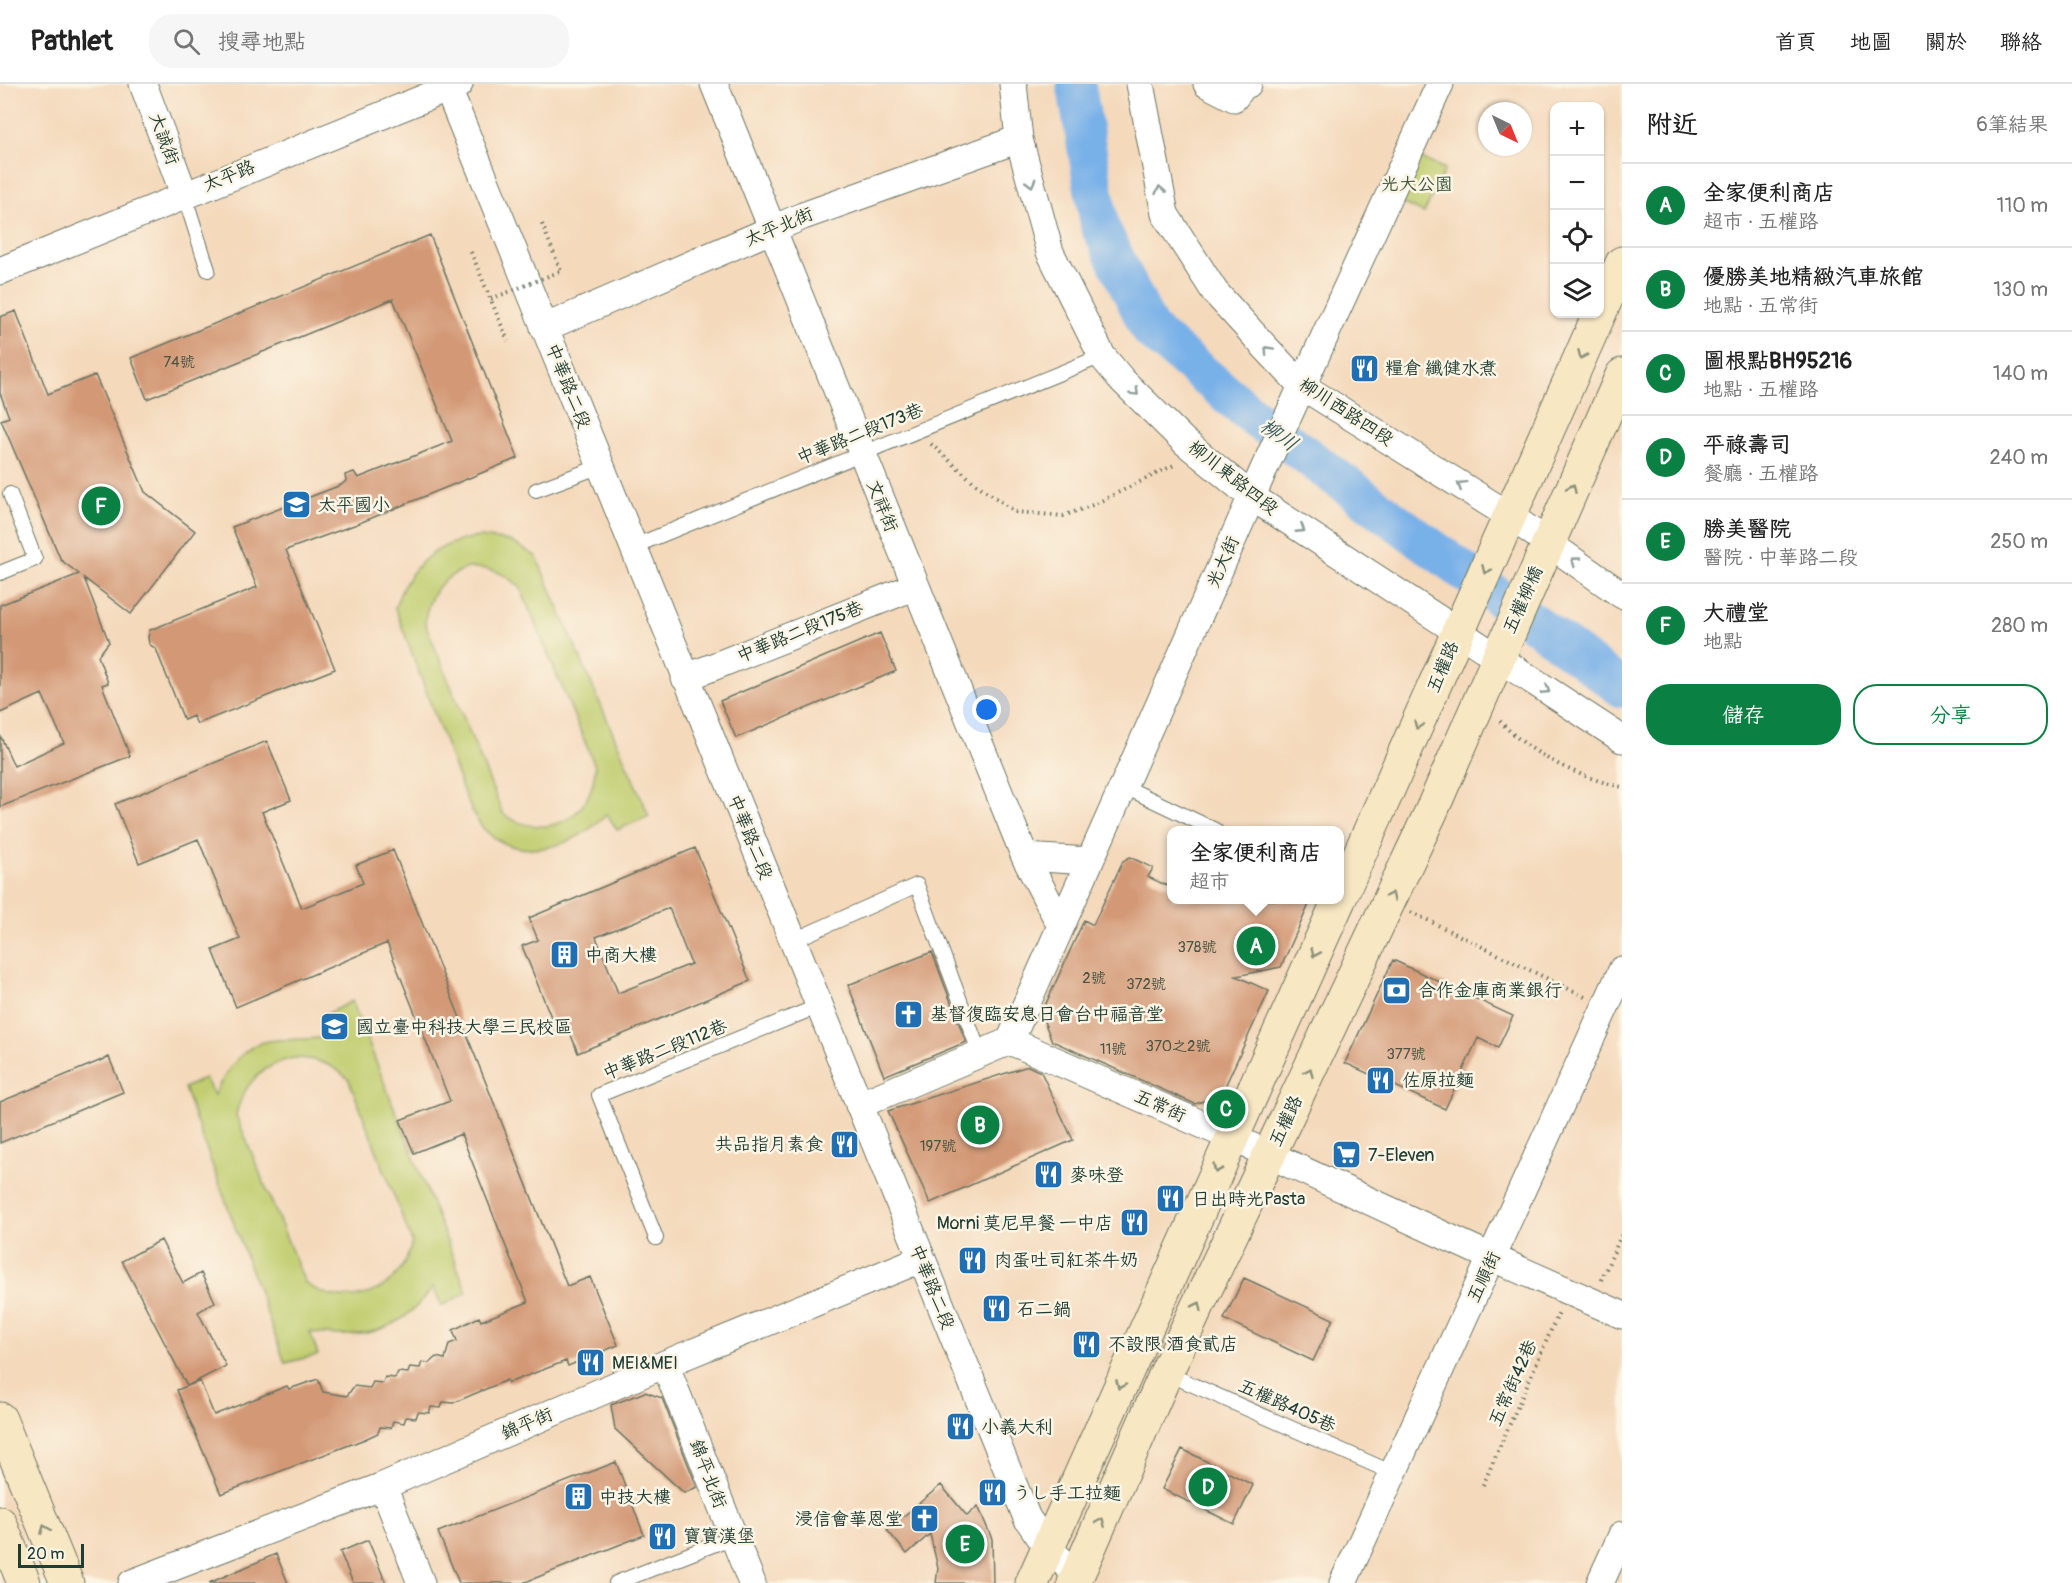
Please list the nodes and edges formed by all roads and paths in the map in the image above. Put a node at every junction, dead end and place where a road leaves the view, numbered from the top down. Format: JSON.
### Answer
{"nodes":[{"id":1,"x":143,"y":84,"type":"edge"},
{"id":2,"x":714,"y":84,"type":"edge"},
{"id":3,"x":1013,"y":84,"type":"edge"},
{"id":4,"x":1140,"y":84,"type":"edge"},
{"id":5,"x":1207,"y":84,"type":"edge"},
{"id":6,"x":1248,"y":84,"type":"edge"},
{"id":7,"x":1440,"y":84,"type":"edge"},
{"id":8,"x":451,"y":86,"type":"edge"},
{"id":9,"x":1019,"y":139,"type":"junction"},
{"id":10,"x":184,"y":195,"type":"junction"},
{"id":11,"x":542,"y":224,"type":"dead end"},
{"id":12,"x":772,"y":229,"type":"junction"},
{"id":13,"x":471,"y":252,"type":"dead end"},
{"id":14,"x":1622,"y":263,"type":"edge"},
{"id":15,"x":208,"y":270,"type":"dead end"},
{"id":16,"x":0,"y":272,"type":"edge"},
{"id":17,"x":491,"y":299,"type":"junction"},
{"id":18,"x":544,"y":328,"type":"junction"},
{"id":19,"x":508,"y":341,"type":"dead end"},
{"id":20,"x":1102,"y":356,"type":"junction"},
{"id":21,"x":1622,"y":375,"type":"edge"},
{"id":22,"x":1298,"y":396,"type":"junction"},
{"id":23,"x":920,"y":429,"type":"junction"},
{"id":24,"x":861,"y":453,"type":"junction"},
{"id":25,"x":1198,"y":453,"type":"junction"},
{"id":26,"x":601,"y":466,"type":"junction"},
{"id":27,"x":537,"y":490,"type":"dead end"},
{"id":28,"x":10,"y":494,"type":"dead end"},
{"id":29,"x":1252,"y":497,"type":"junction"},
{"id":30,"x":1510,"y":516,"type":"junction"},
{"id":31,"x":1549,"y":542,"type":"junction"},
{"id":32,"x":632,"y":547,"type":"junction"},
{"id":33,"x":0,"y":573,"type":"edge"},
{"id":34,"x":916,"y":586,"type":"junction"},
{"id":35,"x":1622,"y":595,"type":"edge"},
{"id":36,"x":1458,"y":632,"type":"junction"},
{"id":37,"x":1497,"y":659,"type":"junction"},
{"id":38,"x":684,"y":678,"type":"junction"},
{"id":39,"x":1480,"y":698,"type":"junction"},
{"id":40,"x":1622,"y":739,"type":"edge"},
{"id":41,"x":1123,"y":786,"type":"junction"},
{"id":42,"x":1622,"y":787,"type":"edge"},
{"id":43,"x":1205,"y":826,"type":"edge"},
{"id":44,"x":1024,"y":857,"type":"junction"},
{"id":45,"x":1089,"y":861,"type":"junction"},
{"id":46,"x":1344,"y":886,"type":"edge"},
{"id":47,"x":1389,"y":901,"type":"junction"},
{"id":48,"x":1336,"y":904,"type":"edge"},
{"id":49,"x":1060,"y":924,"type":"junction"},
{"id":50,"x":792,"y":941,"type":"junction"},
{"id":51,"x":1622,"y":970,"type":"edge"},
{"id":52,"x":819,"y":1006,"type":"junction"},
{"id":53,"x":1605,"y":1007,"type":"junction"},
{"id":54,"x":1010,"y":1041,"type":"junction"},
{"id":55,"x":980,"y":1054,"type":"junction"},
{"id":56,"x":860,"y":1105,"type":"junction"},
{"id":57,"x":1232,"y":1137,"type":"junction"},
{"id":58,"x":1270,"y":1155,"type":"junction"},
{"id":59,"x":1622,"y":1234,"type":"edge"},
{"id":60,"x":656,"y":1238,"type":"dead end"},
{"id":61,"x":1492,"y":1258,"type":"junction"},
{"id":62,"x":921,"y":1259,"type":"junction"},
{"id":63,"x":1580,"y":1297,"type":"junction"},
{"id":64,"x":1622,"y":1315,"type":"edge"},
{"id":65,"x":665,"y":1364,"type":"junction"},
{"id":66,"x":1166,"y":1373,"type":"junction"},
{"id":67,"x":0,"y":1419,"type":"edge"},
{"id":68,"x":1393,"y":1473,"type":"junction"},
{"id":69,"x":1483,"y":1485,"type":"dead end"},
{"id":70,"x":383,"y":1486,"type":"junction"},
{"id":71,"x":0,"y":1523,"type":"edge"},
{"id":72,"x":1622,"y":1535,"type":"edge"},
{"id":73,"x":733,"y":1537,"type":"junction"},
{"id":74,"x":1047,"y":1547,"type":"junction"},
{"id":75,"x":1610,"y":1575,"type":"edge"},
{"id":76,"x":1076,"y":1579,"type":"edge"},
{"id":77,"x":24,"y":1583,"type":"edge"},
{"id":78,"x":67,"y":1583,"type":"edge"},
{"id":79,"x":132,"y":1583,"type":"edge"},
{"id":80,"x":421,"y":1583,"type":"edge"},
{"id":81,"x":616,"y":1583,"type":"edge"},
{"id":82,"x":752,"y":1583,"type":"edge"},
{"id":83,"x":1032,"y":1583,"type":"edge"},
{"id":84,"x":1343,"y":1583,"type":"edge"}],
"edges":[{"from":1,"to":10,"type":"street","name":"大誠街"},
{"from":2,"to":12,"type":"street","name":"文祥街"},
{"from":3,"to":9,"type":"street","name":"柳川東路四段"},
{"from":22,"to":4,"type":"street","name":"柳川西路四段","one_way":true},
{"from":5,"to":6,"type":"street"},
{"from":7,"to":22,"type":"street","name":"光大街"},
{"from":8,"to":10,"type":"street","name":"太平路"},
{"from":8,"to":18,"type":"street","name":"中華路二段"},
{"from":9,"to":12,"type":"street","name":"太平北街"},
{"from":9,"to":20,"type":"street","name":"柳川東路四段","one_way":true},
{"from":10,"to":15,"type":"lane"},
{"from":10,"to":16,"type":"street","name":"太平路"},
{"from":11,"to":17,"type":"path","bridge":true},
{"from":12,"to":18,"type":"street","name":"太平北街"},
{"from":12,"to":24,"type":"street","name":"文祥街"},
{"from":13,"to":17,"type":"path"},
{"from":14,"to":30,"type":"main road","one_way":true},
{"from":17,"to":19,"type":"path"},
{"from":18,"to":26,"type":"street","name":"中華路二段"},
{"from":20,"to":23,"type":"lane","name":"中華路二段173巷"},
{"from":20,"to":25,"type":"street","name":"柳川東路四段","one_way":true},
{"from":31,"to":21,"type":"main road","one_way":true},
{"from":22,"to":29,"type":"street","name":"光大街"},
{"from":30,"to":22,"type":"street","name":"柳川西路四段","one_way":true},
{"from":23,"to":24,"type":"lane","name":"中華路二段173巷"},
{"from":23,"to":25,"type":"path"},
{"from":24,"to":32,"type":"lane","name":"中華路二段173巷"},
{"from":24,"to":34,"type":"street","name":"文祥街"},
{"from":25,"to":29,"type":"street","name":"柳川東路四段"},
{"from":26,"to":27,"type":"lane"},
{"from":26,"to":32,"type":"street","name":"中華路二段"},
{"from":28,"to":33,"type":"lane"},
{"from":29,"to":36,"type":"street","name":"柳川東路四段","one_way":true},
{"from":29,"to":41,"type":"street","name":"光大街"},
{"from":30,"to":31,"type":"street","name":"柳川西路四段"},
{"from":30,"to":36,"type":"main road","one_way":true},
{"from":35,"to":31,"type":"street","name":"柳川西路四段","one_way":true},
{"from":31,"to":37,"type":"main road","name":"五權柳橋"},
{"from":32,"to":38,"type":"street","name":"中華路二段"},
{"from":34,"to":38,"type":"street","name":"中華路二段175巷"},
{"from":34,"to":44,"type":"street","name":"文祥街"},
{"from":36,"to":37,"type":"street","name":"柳川東路四段"},
{"from":36,"to":46,"type":"main road","name":"五權路","one_way":true},
{"from":37,"to":39,"type":"main road","name":"五權路"},
{"from":37,"to":40,"type":"street","name":"柳川東路四段","one_way":true},
{"from":38,"to":50,"type":"street","name":"中華路二段"},
{"from":39,"to":42,"type":"path"},
{"from":47,"to":39,"type":"main road","name":"五權路","one_way":true},
{"from":41,"to":43,"type":"lane"},
{"from":41,"to":45,"type":"street","name":"光大街"},
{"from":44,"to":45,"type":"street"},
{"from":44,"to":49,"type":"street","name":"文祥街"},
{"from":45,"to":49,"type":"street","name":"光大街"},
{"from":47,"to":53,"type":"path"},
{"from":58,"to":47,"type":"main road","name":"五權路","one_way":true},
{"from":48,"to":57,"type":"main road","name":"五權路","one_way":true},
{"from":49,"to":54,"type":"street","name":"光大街"},
{"from":50,"to":52,"type":"street","name":"中華路二段"},
{"from":50,"to":55,"type":"lane"},
{"from":51,"to":53,"type":"street","name":"五順街"},
{"from":52,"to":56,"type":"street","name":"中華路二段"},
{"from":52,"to":60,"type":"lane","name":"中華路二段112巷"},
{"from":53,"to":61,"type":"street","name":"五順街"},
{"from":54,"to":55,"type":"street"},
{"from":54,"to":57,"type":"street","name":"五常街"},
{"from":55,"to":56,"type":"street"},
{"from":56,"to":62,"type":"street","name":"中華路二段"},
{"from":57,"to":58,"type":"street","name":"五常街"},
{"from":57,"to":74,"type":"main road","name":"五權路","one_way":true},
{"from":58,"to":61,"type":"street","name":"五常街"},
{"from":66,"to":58,"type":"main road","name":"五權路","one_way":true},
{"from":59,"to":63,"type":"path","name":"五常街42巷"},
{"from":61,"to":63,"type":"street","name":"五常街"},
{"from":61,"to":68,"type":"street","name":"五順街"},
{"from":62,"to":65,"type":"street","name":"錦平街"},
{"from":62,"to":74,"type":"street","name":"中華路二段"},
{"from":63,"to":64,"type":"street","name":"五常街"},
{"from":63,"to":69,"type":"path","name":"五常街42巷"},
{"from":65,"to":70,"type":"street","name":"錦平街"},
{"from":65,"to":73,"type":"street","name":"錦平北街"},
{"from":66,"to":68,"type":"lane","name":"五權路405巷"},
{"from":76,"to":66,"type":"main road","name":"五權路","one_way":true},
{"from":78,"to":67,"type":"main road","one_way":true},
{"from":68,"to":84,"type":"street","name":"五順街"},
{"from":70,"to":79,"type":"street","name":"錦平街"},
{"from":70,"to":80,"type":"street"},
{"from":71,"to":77,"type":"main road"},
{"from":72,"to":75,"type":"street"},
{"from":73,"to":81,"type":"lane"},
{"from":73,"to":82,"type":"street","name":"錦平北街"},
{"from":74,"to":76,"type":"street","name":"中華路二段"},
{"from":74,"to":83,"type":"main road","name":"五權路"}]}
